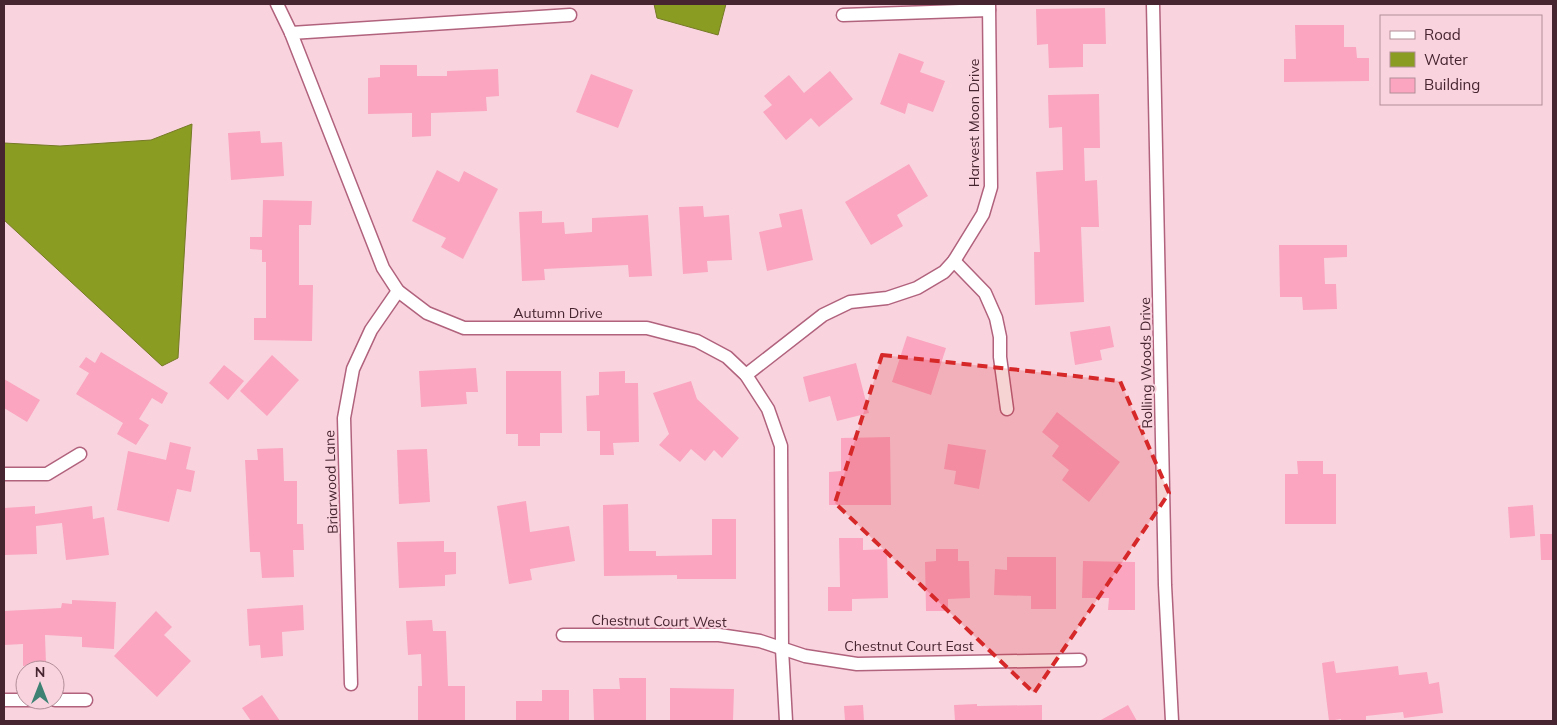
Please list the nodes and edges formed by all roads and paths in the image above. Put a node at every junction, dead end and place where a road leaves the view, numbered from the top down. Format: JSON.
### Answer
{"nodes":[{"id":1,"x":277,"y":4,"type":"edge"},
{"id":2,"x":1152,"y":4,"type":"edge"},
{"id":3,"x":988,"y":7,"type":"edge"},
{"id":4,"x":570,"y":14,"type":"dead end"},
{"id":5,"x":843,"y":14,"type":"dead end"},
{"id":6,"x":291,"y":33,"type":"junction"},
{"id":7,"x":954,"y":261,"type":"junction"},
{"id":8,"x":398,"y":291,"type":"junction"},
{"id":9,"x":746,"y":375,"type":"junction"},
{"id":10,"x":1008,"y":409,"type":"dead end"},
{"id":11,"x":80,"y":454,"type":"dead end"},
{"id":12,"x":4,"y":474,"type":"edge"},
{"id":13,"x":563,"y":635,"type":"dead end"},
{"id":14,"x":782,"y":649,"type":"junction"},
{"id":15,"x":1080,"y":660,"type":"dead end"},
{"id":16,"x":351,"y":684,"type":"dead end"},
{"id":17,"x":65,"y":700,"type":"edge"},
{"id":18,"x":86,"y":700,"type":"dead end"},
{"id":19,"x":786,"y":721,"type":"edge"},
{"id":20,"x":1172,"y":721,"type":"edge"}],
"edges":[{"from":1,"to":6,"type":"street","name":"Autumn Drive"},
{"from":2,"to":20,"type":"street","name":"Rolling Woods Drive"},
{"from":3,"to":5,"type":"street"},
{"from":3,"to":7,"type":"street","name":"Harvest Moon Drive"},
{"from":4,"to":6,"type":"street"},
{"from":6,"to":8,"type":"street","name":"Autumn Drive"},
{"from":7,"to":9,"type":"street","name":"Harvest Moon Drive"},
{"from":7,"to":10,"type":"street"},
{"from":8,"to":9,"type":"street","name":"Autumn Drive"},
{"from":8,"to":16,"type":"street","name":"Briarwood Lane"},
{"from":9,"to":14,"type":"street","name":"Autumn Drive"},
{"from":11,"to":12,"type":"street"},
{"from":13,"to":14,"type":"street","name":"Chestnut Court West"},
{"from":14,"to":15,"type":"street","name":"Chestnut Court East"},
{"from":14,"to":19,"type":"street"},
{"from":17,"to":18,"type":"street"}]}
